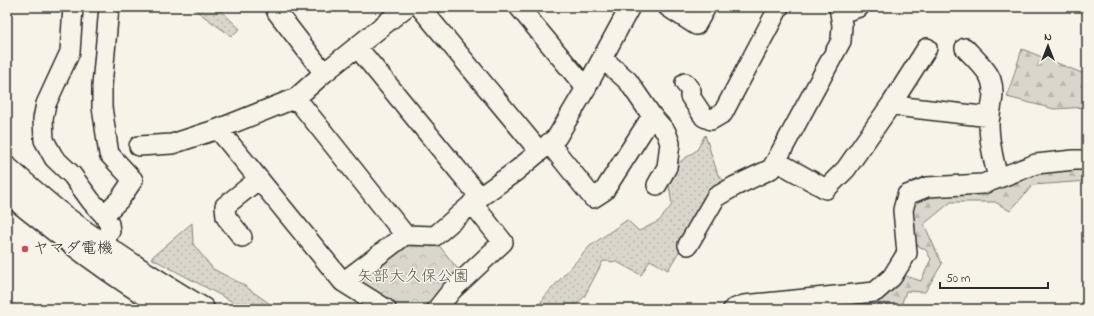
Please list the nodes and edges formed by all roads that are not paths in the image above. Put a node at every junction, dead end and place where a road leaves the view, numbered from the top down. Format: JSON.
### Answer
{"nodes":[{"id":1,"x":73,"y":7,"type":"edge"},
{"id":2,"x":109,"y":7,"type":"edge"},
{"id":3,"x":406,"y":7,"type":"edge"},
{"id":4,"x":420,"y":7,"type":"edge"},
{"id":5,"x":519,"y":7,"type":"edge"},
{"id":6,"x":668,"y":7,"type":"edge"},
{"id":7,"x":706,"y":7,"type":"edge"},
{"id":8,"x":779,"y":7,"type":"edge"},
{"id":9,"x":838,"y":7,"type":"edge"},
{"id":10,"x":859,"y":7,"type":"edge"},
{"id":11,"x":278,"y":9,"type":"edge"},
{"id":12,"x":625,"y":10,"type":"edge"},
{"id":13,"x":357,"y":47,"type":"junction"},
{"id":14,"x":927,"y":48,"type":"dead end"},
{"id":15,"x":965,"y":48,"type":"dead end"},
{"id":16,"x":603,"y":59,"type":"junction"},
{"id":17,"x":324,"y":73,"type":"junction"},
{"id":18,"x":685,"y":83,"type":"dead end"},
{"id":19,"x":586,"y":88,"type":"junction"},
{"id":20,"x":296,"y":98,"type":"junction"},
{"id":21,"x":892,"y":103,"type":"junction"},
{"id":22,"x":652,"y":116,"type":"junction"},
{"id":23,"x":990,"y":117,"type":"junction"},
{"id":24,"x":218,"y":129,"type":"junction"},
{"id":25,"x":139,"y":146,"type":"dead end"},
{"id":26,"x":544,"y":147,"type":"junction"},
{"id":27,"x":1087,"y":160,"type":"edge"},
{"id":28,"x":776,"y":161,"type":"junction"},
{"id":29,"x":7,"y":168,"type":"edge"},
{"id":30,"x":998,"y":178,"type":"junction"},
{"id":31,"x":259,"y":179,"type":"junction"},
{"id":32,"x":657,"y":185,"type":"dead end"},
{"id":33,"x":7,"y":192,"type":"edge"},
{"id":34,"x":476,"y":200,"type":"junction"},
{"id":35,"x":104,"y":215,"type":"junction"},
{"id":36,"x":405,"y":235,"type":"junction"},
{"id":37,"x":242,"y":237,"type":"dead end"},
{"id":38,"x":102,"y":244,"type":"junction"},
{"id":39,"x":688,"y":244,"type":"dead end"},
{"id":40,"x":343,"y":282,"type":"junction"},
{"id":41,"x":875,"y":301,"type":"edge"},
{"id":42,"x":170,"y":309,"type":"edge"},
{"id":43,"x":203,"y":309,"type":"edge"},
{"id":44,"x":386,"y":309,"type":"edge"},
{"id":45,"x":437,"y":309,"type":"edge"},
{"id":46,"x":733,"y":309,"type":"edge"}],
"edges":[{"from":1,"to":35,"type":"street"},
{"from":2,"to":35,"type":"street"},
{"from":3,"to":13,"type":"street"},
{"from":4,"to":26,"type":"street"},
{"from":5,"to":19,"type":"street"},
{"from":6,"to":7,"type":"street"},
{"from":8,"to":18,"type":"street"},
{"from":9,"to":10,"type":"street"},
{"from":9,"to":28,"type":"street"},
{"from":11,"to":17,"type":"street"},
{"from":12,"to":16,"type":"street"},
{"from":13,"to":17,"type":"street"},
{"from":13,"to":34,"type":"street"},
{"from":14,"to":21,"type":"street"},
{"from":15,"to":23,"type":"street"},
{"from":16,"to":19,"type":"street"},
{"from":16,"to":22,"type":"street"},
{"from":17,"to":20,"type":"street"},
{"from":19,"to":26,"type":"street"},
{"from":20,"to":24,"type":"street"},
{"from":20,"to":36,"type":"street"},
{"from":21,"to":23,"type":"street"},
{"from":21,"to":28,"type":"street"},
{"from":22,"to":26,"type":"street"},
{"from":22,"to":32,"type":"street"},
{"from":23,"to":30,"type":"street"},
{"from":24,"to":25,"type":"street"},
{"from":24,"to":31,"type":"street"},
{"from":26,"to":34,"type":"street"},
{"from":27,"to":30,"type":"street"},
{"from":28,"to":39,"type":"street"},
{"from":29,"to":38,"type":"main road"},
{"from":30,"to":41,"type":"street"},
{"from":31,"to":37,"type":"street"},
{"from":31,"to":40,"type":"street"},
{"from":33,"to":42,"type":"main road"},
{"from":34,"to":36,"type":"street"},
{"from":34,"to":45,"type":"street"},
{"from":35,"to":38,"type":"street"},
{"from":36,"to":40,"type":"street"},
{"from":38,"to":43,"type":"main road"},
{"from":40,"to":44,"type":"street"},
{"from":41,"to":46,"type":"street"}]}
